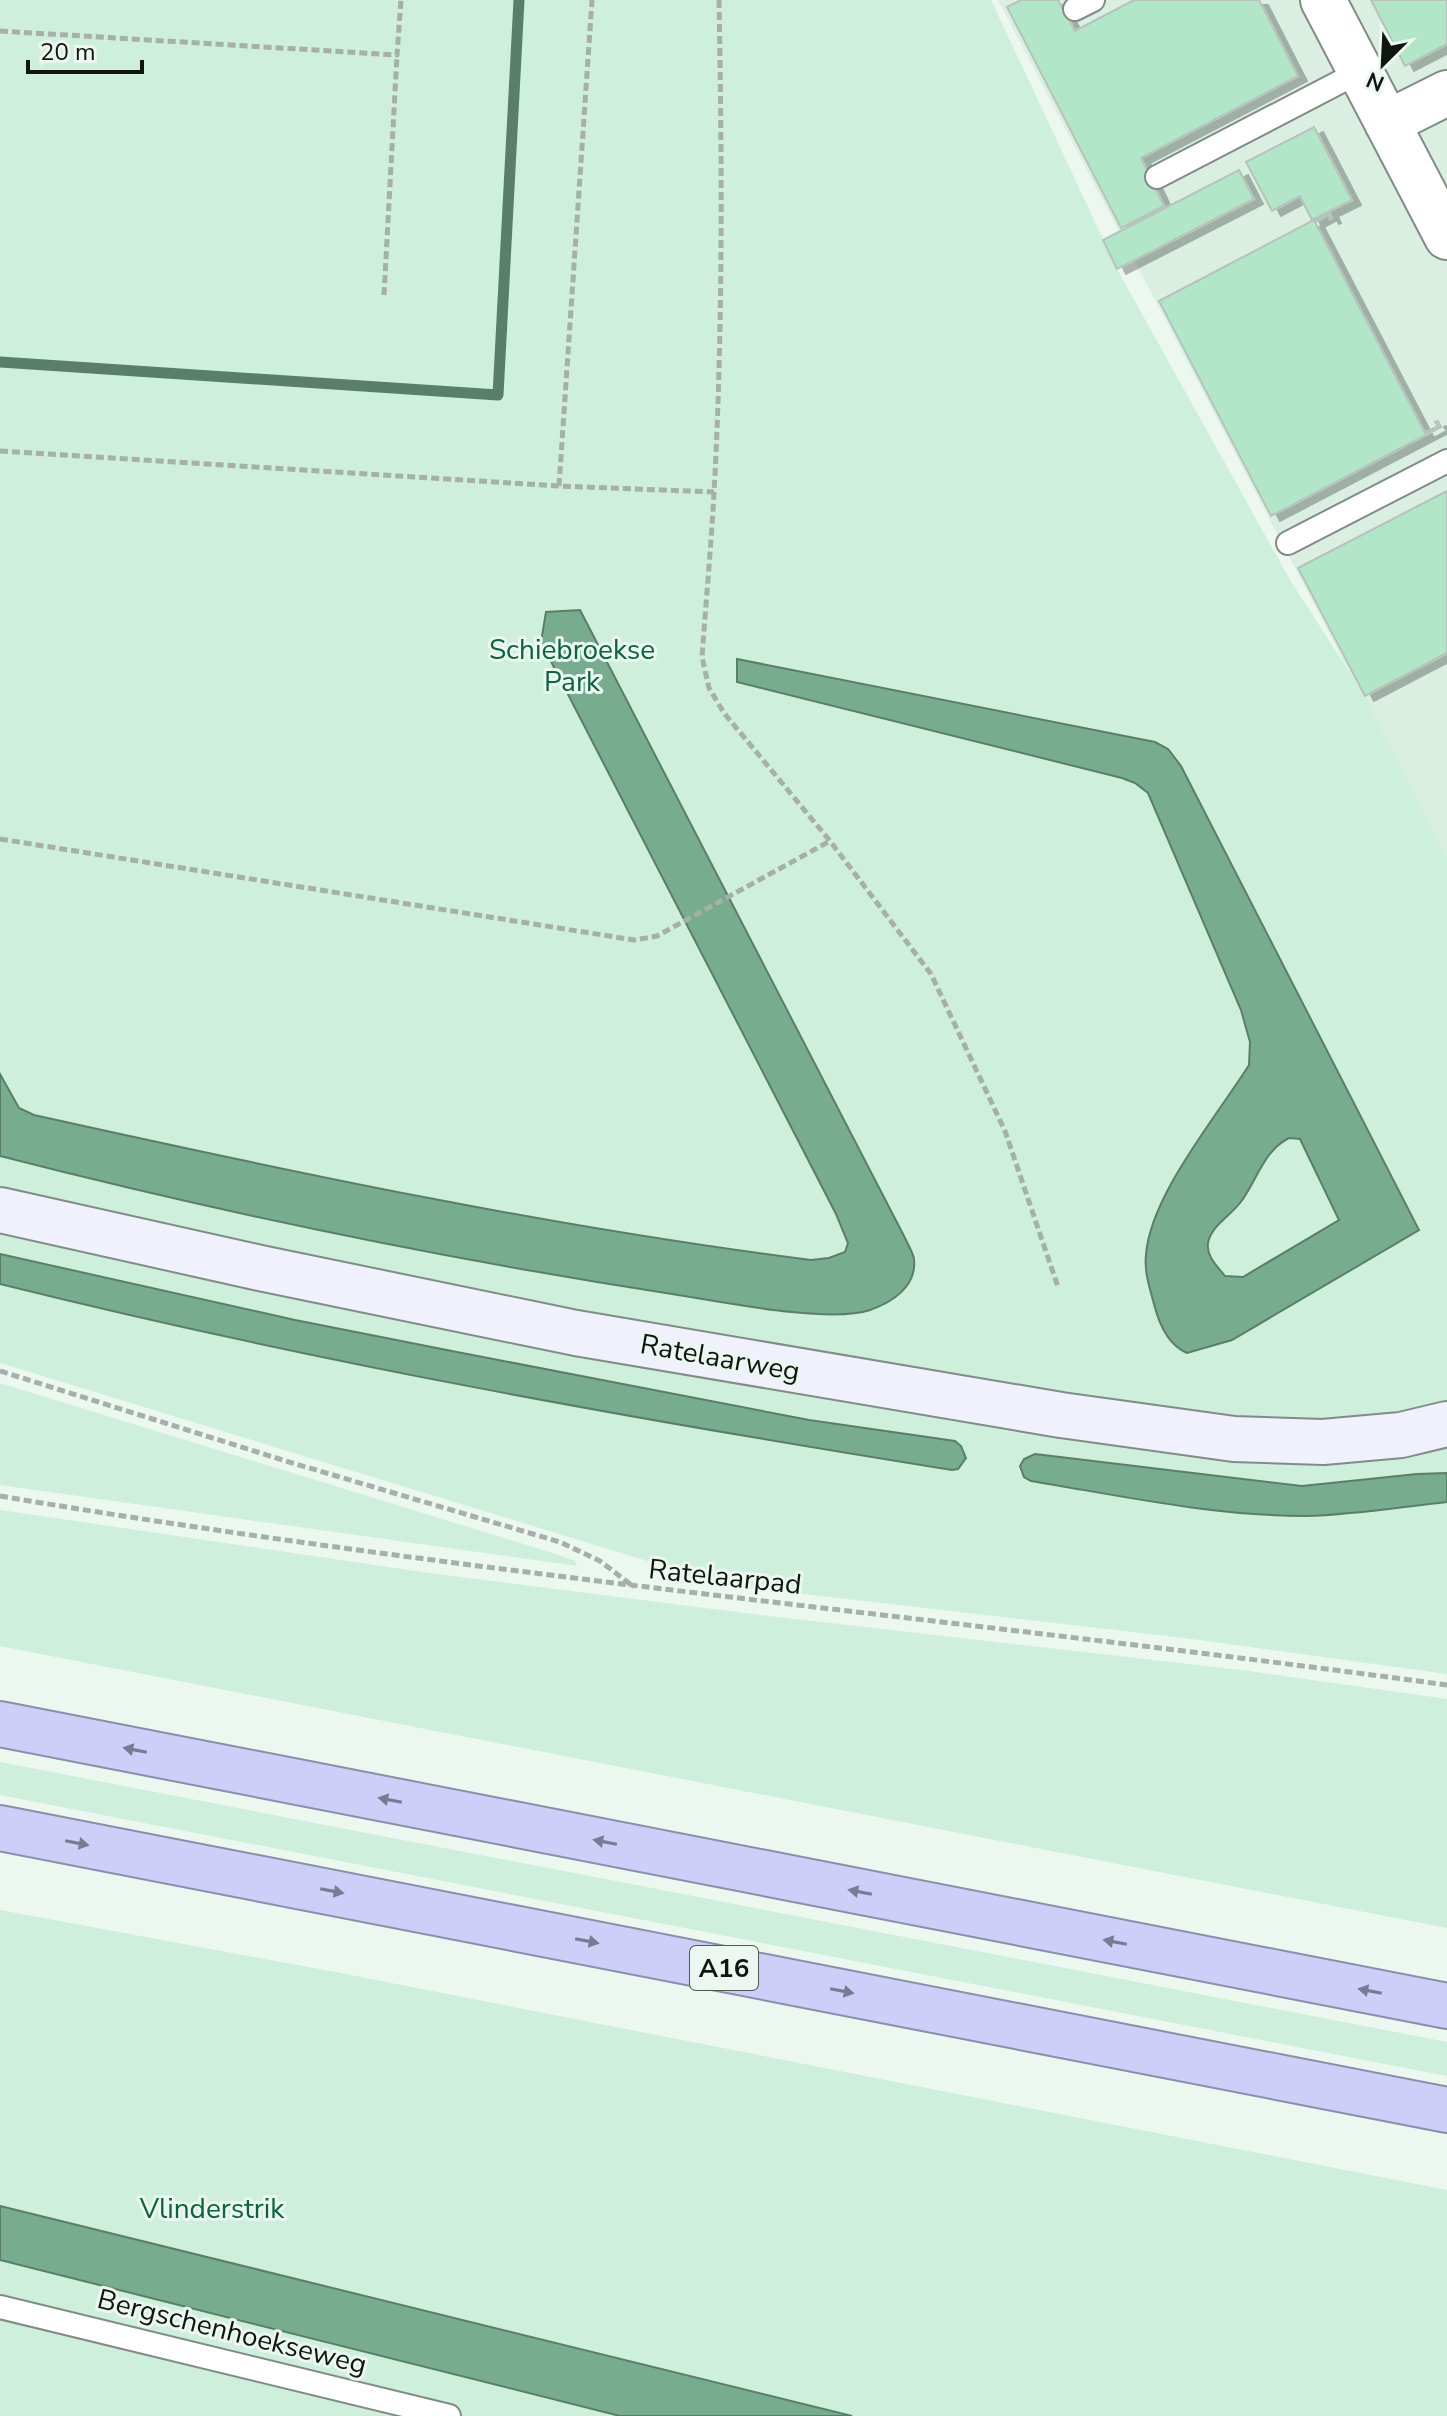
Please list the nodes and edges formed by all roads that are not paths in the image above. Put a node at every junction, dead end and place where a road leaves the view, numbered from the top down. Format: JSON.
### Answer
{"nodes":[{"id":1,"x":1323,"y":0,"type":"edge"},
{"id":2,"x":1361,"y":71,"type":"junction"},
{"id":3,"x":1447,"y":93,"type":"edge"},
{"id":4,"x":1387,"y":123,"type":"junction"},
{"id":5,"x":1157,"y":177,"type":"dead end"},
{"id":6,"x":1447,"y":237,"type":"edge"},
{"id":7,"x":1447,"y":461,"type":"edge"},
{"id":8,"x":1288,"y":543,"type":"dead end"},
{"id":9,"x":0,"y":1210,"type":"edge"},
{"id":10,"x":1447,"y":1424,"type":"edge"},
{"id":11,"x":0,"y":1724,"type":"edge"},
{"id":12,"x":0,"y":1828,"type":"edge"},
{"id":13,"x":1447,"y":2006,"type":"edge"},
{"id":14,"x":1447,"y":2110,"type":"edge"},
{"id":15,"x":0,"y":2307,"type":"edge"},
{"id":16,"x":449,"y":2416,"type":"edge"}],
"edges":[{"from":1,"to":2,"type":"street"},
{"from":2,"to":4,"type":"street"},
{"from":2,"to":5,"type":"lane"},
{"from":3,"to":4,"type":"street"},
{"from":4,"to":6,"type":"street"},
{"from":7,"to":8,"type":"lane"},
{"from":9,"to":10,"type":"street","name":"Ratelaarweg"},
{"from":13,"to":11,"type":"highway","one_way":true},
{"from":12,"to":14,"type":"highway","number":"A16","one_way":true},
{"from":15,"to":16,"type":"lane","name":"Bergschenhoekseweg"}]}
